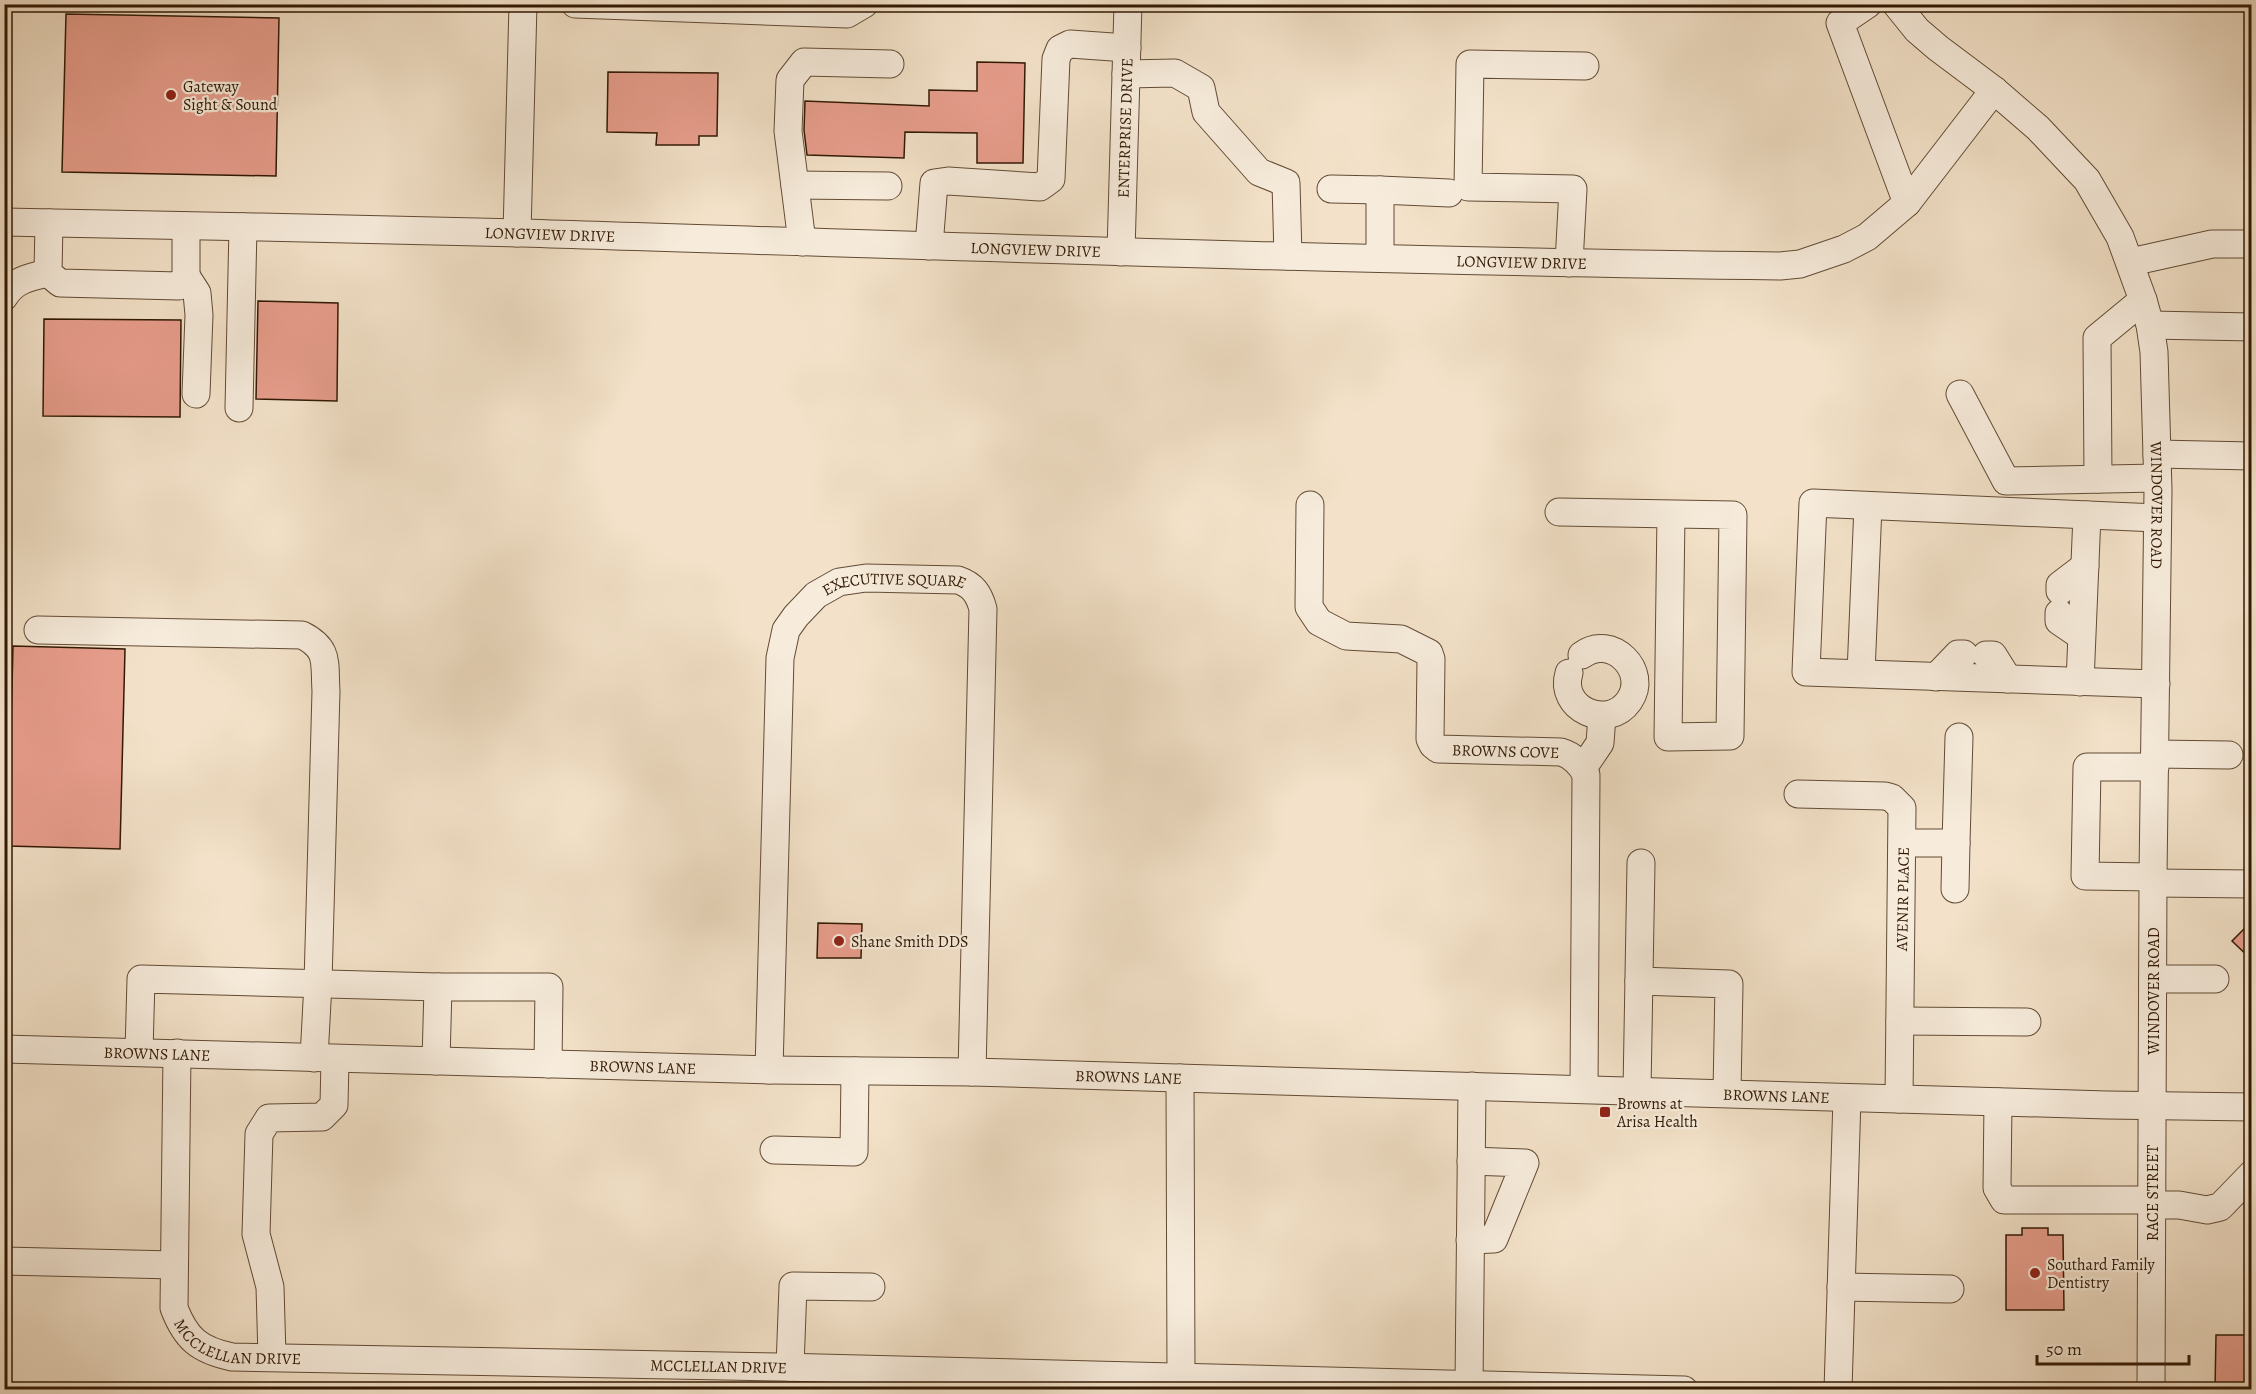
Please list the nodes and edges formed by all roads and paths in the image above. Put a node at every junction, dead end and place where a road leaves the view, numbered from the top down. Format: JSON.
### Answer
{"nodes":[{"id":1,"x":523,"y":4,"type":"edge"},
{"id":2,"x":575,"y":4,"type":"edge"},
{"id":3,"x":864,"y":4,"type":"edge"},
{"id":4,"x":1128,"y":4,"type":"edge"},
{"id":5,"x":1868,"y":4,"type":"edge"},
{"id":6,"x":1896,"y":4,"type":"edge"},
{"id":7,"x":1126,"y":61,"type":"junction"},
{"id":8,"x":890,"y":64,"type":"dead end"},
{"id":9,"x":1585,"y":66,"type":"dead end"},
{"id":10,"x":1994,"y":90,"type":"junction"},
{"id":11,"x":795,"y":185,"type":"junction"},
{"id":12,"x":888,"y":186,"type":"dead end"},
{"id":13,"x":1331,"y":189,"type":"dead end"},
{"id":14,"x":1380,"y":190,"type":"junction"},
{"id":15,"x":1449,"y":193,"type":"dead end"},
{"id":16,"x":1907,"y":203,"type":"junction"},
{"id":17,"x":4,"y":222,"type":"edge"},
{"id":18,"x":48,"y":223,"type":"junction"},
{"id":19,"x":186,"y":226,"type":"junction"},
{"id":20,"x":243,"y":227,"type":"junction"},
{"id":21,"x":517,"y":233,"type":"junction"},
{"id":22,"x":802,"y":242,"type":"junction"},
{"id":23,"x":2252,"y":244,"type":"edge"},
{"id":24,"x":929,"y":246,"type":"junction"},
{"id":25,"x":1120,"y":252,"type":"junction"},
{"id":26,"x":1288,"y":256,"type":"junction"},
{"id":27,"x":1380,"y":258,"type":"junction"},
{"id":28,"x":2131,"y":262,"type":"junction"},
{"id":29,"x":1569,"y":263,"type":"junction"},
{"id":30,"x":48,"y":273,"type":"junction"},
{"id":31,"x":186,"y":276,"type":"junction"},
{"id":32,"x":4,"y":297,"type":"edge"},
{"id":33,"x":2147,"y":312,"type":"junction"},
{"id":34,"x":2252,"y":327,"type":"edge"},
{"id":35,"x":196,"y":394,"type":"dead end"},
{"id":36,"x":1960,"y":394,"type":"dead end"},
{"id":37,"x":239,"y":408,"type":"dead end"},
{"id":38,"x":2252,"y":456,"type":"edge"},
{"id":39,"x":2157,"y":466,"type":"junction"},
{"id":40,"x":2098,"y":479,"type":"junction"},
{"id":41,"x":1310,"y":505,"type":"dead end"},
{"id":42,"x":1868,"y":506,"type":"junction"},
{"id":43,"x":1559,"y":512,"type":"dead end"},
{"id":44,"x":1671,"y":514,"type":"junction"},
{"id":45,"x":2087,"y":515,"type":"junction"},
{"id":46,"x":2157,"y":518,"type":"junction"},
{"id":47,"x":2085,"y":566,"type":"junction"},
{"id":48,"x":38,"y":630,"type":"dead end"},
{"id":49,"x":2081,"y":636,"type":"junction"},
{"id":50,"x":1861,"y":674,"type":"junction"},
{"id":51,"x":1936,"y":677,"type":"junction"},
{"id":52,"x":2008,"y":679,"type":"junction"},
{"id":53,"x":2080,"y":682,"type":"junction"},
{"id":54,"x":2156,"y":684,"type":"junction"},
{"id":55,"x":1634,"y":691,"type":"junction"},
{"id":56,"x":1668,"y":692,"type":"junction"},
{"id":57,"x":1602,"y":716,"type":"junction"},
{"id":58,"x":1959,"y":737,"type":"dead end"},
{"id":59,"x":2229,"y":755,"type":"dead end"},
{"id":60,"x":2155,"y":760,"type":"junction"},
{"id":61,"x":1583,"y":768,"type":"junction"},
{"id":62,"x":1798,"y":794,"type":"dead end"},
{"id":63,"x":1903,"y":843,"type":"junction"},
{"id":64,"x":1956,"y":843,"type":"junction"},
{"id":65,"x":1641,"y":863,"type":"dead end"},
{"id":66,"x":2153,"y":880,"type":"junction"},
{"id":67,"x":2252,"y":884,"type":"edge"},
{"id":68,"x":1955,"y":889,"type":"dead end"},
{"id":69,"x":2152,"y":979,"type":"junction"},
{"id":70,"x":2214,"y":979,"type":"dead end"},
{"id":71,"x":1639,"y":981,"type":"junction"},
{"id":72,"x":318,"y":983,"type":"junction"},
{"id":73,"x":438,"y":987,"type":"junction"},
{"id":74,"x":1900,"y":1021,"type":"junction"},
{"id":75,"x":2027,"y":1022,"type":"dead end"},
{"id":76,"x":4,"y":1049,"type":"edge"},
{"id":77,"x":139,"y":1052,"type":"junction"},
{"id":78,"x":177,"y":1053,"type":"junction"},
{"id":79,"x":325,"y":1058,"type":"junction"},
{"id":80,"x":436,"y":1061,"type":"junction"},
{"id":81,"x":548,"y":1064,"type":"junction"},
{"id":82,"x":769,"y":1070,"type":"junction"},
{"id":83,"x":855,"y":1071,"type":"junction"},
{"id":84,"x":972,"y":1072,"type":"junction"},
{"id":85,"x":1180,"y":1078,"type":"junction"},
{"id":86,"x":1472,"y":1086,"type":"junction"},
{"id":87,"x":1584,"y":1089,"type":"junction"},
{"id":88,"x":1637,"y":1090,"type":"junction"},
{"id":89,"x":1727,"y":1093,"type":"junction"},
{"id":90,"x":1847,"y":1098,"type":"junction"},
{"id":91,"x":1899,"y":1099,"type":"junction"},
{"id":92,"x":1998,"y":1102,"type":"junction"},
{"id":93,"x":2152,"y":1105,"type":"junction"},
{"id":94,"x":2252,"y":1107,"type":"edge"},
{"id":95,"x":774,"y":1150,"type":"dead end"},
{"id":96,"x":1471,"y":1161,"type":"junction"},
{"id":97,"x":2252,"y":1174,"type":"edge"},
{"id":98,"x":2152,"y":1203,"type":"junction"},
{"id":99,"x":1470,"y":1240,"type":"junction"},
{"id":100,"x":4,"y":1261,"type":"edge"},
{"id":101,"x":174,"y":1266,"type":"junction"},
{"id":102,"x":871,"y":1287,"type":"dead end"},
{"id":103,"x":1841,"y":1287,"type":"junction"},
{"id":104,"x":1950,"y":1289,"type":"dead end"},
{"id":105,"x":273,"y":1357,"type":"junction"},
{"id":106,"x":790,"y":1367,"type":"junction"},
{"id":107,"x":1181,"y":1378,"type":"junction"},
{"id":108,"x":1024,"y":1382,"type":"edge"},
{"id":109,"x":1469,"y":1384,"type":"junction"},
{"id":110,"x":1684,"y":1389,"type":"edge"},
{"id":111,"x":1838,"y":1389,"type":"edge"},
{"id":112,"x":2151,"y":1389,"type":"edge"}],
"edges":[{"from":1,"to":21,"type":"street"},
{"from":2,"to":3,"type":"street"},
{"from":4,"to":7,"type":"street","name":"ENTERPRISE DRIVE"},
{"from":5,"to":16,"type":"street"},
{"from":6,"to":10,"type":"street","name":"WINDOVER ROAD"},
{"from":7,"to":24,"type":"street"},
{"from":7,"to":25,"type":"street","name":"ENTERPRISE DRIVE"},
{"from":7,"to":26,"type":"street"},
{"from":8,"to":11,"type":"street"},
{"from":9,"to":29,"type":"street"},
{"from":10,"to":16,"type":"street","name":"LONGVIEW DRIVE"},
{"from":10,"to":28,"type":"street","name":"WINDOVER ROAD"},
{"from":11,"to":12,"type":"street"},
{"from":11,"to":22,"type":"street"},
{"from":13,"to":14,"type":"street"},
{"from":14,"to":15,"type":"street"},
{"from":14,"to":27,"type":"street"},
{"from":16,"to":29,"type":"street","name":"LONGVIEW DRIVE"},
{"from":17,"to":18,"type":"street","name":"LONGVIEW DRIVE"},
{"from":18,"to":19,"type":"street","name":"LONGVIEW DRIVE"},
{"from":18,"to":30,"type":"street"},
{"from":19,"to":20,"type":"street","name":"LONGVIEW DRIVE"},
{"from":19,"to":31,"type":"street"},
{"from":20,"to":21,"type":"street","name":"LONGVIEW DRIVE"},
{"from":20,"to":37,"type":"street"},
{"from":21,"to":22,"type":"street","name":"LONGVIEW DRIVE"},
{"from":22,"to":24,"type":"street","name":"LONGVIEW DRIVE"},
{"from":23,"to":28,"type":"street"},
{"from":24,"to":25,"type":"street","name":"LONGVIEW DRIVE"},
{"from":25,"to":26,"type":"street","name":"LONGVIEW DRIVE"},
{"from":26,"to":27,"type":"street","name":"LONGVIEW DRIVE"},
{"from":27,"to":29,"type":"street","name":"LONGVIEW DRIVE"},
{"from":28,"to":33,"type":"street","name":"WINDOVER ROAD"},
{"from":30,"to":31,"type":"street"},
{"from":30,"to":32,"type":"street"},
{"from":31,"to":35,"type":"street"},
{"from":33,"to":34,"type":"street"},
{"from":33,"to":39,"type":"street","name":"WINDOVER ROAD"},
{"from":33,"to":40,"type":"street"},
{"from":36,"to":40,"type":"street"},
{"from":38,"to":39,"type":"street"},
{"from":39,"to":40,"type":"street"},
{"from":39,"to":46,"type":"street","name":"WINDOVER ROAD"},
{"from":41,"to":61,"type":"street","name":"BROWNS COVE"},
{"from":42,"to":45,"type":"street"},
{"from":42,"to":50,"type":"street"},
{"from":42,"to":50,"type":"street"},
{"from":43,"to":44,"type":"street"},
{"from":44,"to":56,"type":"street"},
{"from":44,"to":56,"type":"street"},
{"from":45,"to":46,"type":"street"},
{"from":45,"to":47,"type":"street"},
{"from":46,"to":54,"type":"street","name":"WINDOVER ROAD"},
{"from":47,"to":49,"type":"street"},
{"from":47,"to":49,"type":"street"},
{"from":48,"to":72,"type":"street"},
{"from":49,"to":53,"type":"street"},
{"from":50,"to":51,"type":"street"},
{"from":51,"to":52,"type":"street"},
{"from":51,"to":52,"type":"street"},
{"from":52,"to":53,"type":"street"},
{"from":53,"to":54,"type":"street"},
{"from":54,"to":60,"type":"street","name":"WINDOVER ROAD"},
{"from":55,"to":56,"type":"street"},
{"from":55,"to":57,"type":"street"},
{"from":55,"to":57,"type":"street"},
{"from":57,"to":61,"type":"street"},
{"from":58,"to":64,"type":"street"},
{"from":59,"to":60,"type":"street"},
{"from":60,"to":66,"type":"street","name":"WINDOVER ROAD"},
{"from":60,"to":66,"type":"street"},
{"from":61,"to":87,"type":"street"},
{"from":62,"to":63,"type":"street","name":"AVENIR PLACE"},
{"from":63,"to":64,"type":"street"},
{"from":63,"to":74,"type":"street","name":"AVENIR PLACE"},
{"from":64,"to":68,"type":"street"},
{"from":65,"to":71,"type":"street"},
{"from":66,"to":67,"type":"street"},
{"from":66,"to":69,"type":"street","name":"WINDOVER ROAD"},
{"from":69,"to":70,"type":"street"},
{"from":69,"to":93,"type":"street","name":"WINDOVER ROAD"},
{"from":71,"to":88,"type":"street"},
{"from":71,"to":89,"type":"street"},
{"from":72,"to":73,"type":"street"},
{"from":72,"to":77,"type":"street"},
{"from":72,"to":79,"type":"street"},
{"from":73,"to":80,"type":"street"},
{"from":73,"to":81,"type":"street"},
{"from":74,"to":75,"type":"street"},
{"from":74,"to":91,"type":"street","name":"AVENIR PLACE"},
{"from":76,"to":77,"type":"street","name":"BROWNS LANE"},
{"from":77,"to":78,"type":"street","name":"BROWNS LANE"},
{"from":78,"to":79,"type":"street","name":"BROWNS LANE"},
{"from":78,"to":101,"type":"street","name":"MCCLELLAN DRIVE"},
{"from":79,"to":80,"type":"street","name":"BROWNS LANE"},
{"from":79,"to":105,"type":"street"},
{"from":80,"to":81,"type":"street","name":"BROWNS LANE"},
{"from":81,"to":82,"type":"street","name":"BROWNS LANE"},
{"from":82,"to":83,"type":"street","name":"BROWNS LANE"},
{"from":82,"to":84,"type":"street","name":"EXECUTIVE SQUARE"},
{"from":83,"to":84,"type":"street","name":"BROWNS LANE"},
{"from":83,"to":95,"type":"street"},
{"from":84,"to":85,"type":"street","name":"BROWNS LANE"},
{"from":85,"to":86,"type":"street","name":"BROWNS LANE"},
{"from":85,"to":107,"type":"street"},
{"from":86,"to":87,"type":"street","name":"BROWNS LANE"},
{"from":86,"to":96,"type":"street"},
{"from":87,"to":88,"type":"street","name":"BROWNS LANE"},
{"from":88,"to":89,"type":"street","name":"BROWNS LANE"},
{"from":89,"to":90,"type":"street","name":"BROWNS LANE"},
{"from":90,"to":91,"type":"street","name":"BROWNS LANE"},
{"from":90,"to":103,"type":"street"},
{"from":91,"to":92,"type":"street","name":"BROWNS LANE"},
{"from":92,"to":93,"type":"street","name":"BROWNS LANE"},
{"from":92,"to":98,"type":"street"},
{"from":93,"to":94,"type":"street","name":"BROWNS LANE"},
{"from":93,"to":98,"type":"street","name":"RACE STREET"},
{"from":96,"to":99,"type":"street"},
{"from":96,"to":99,"type":"street"},
{"from":97,"to":98,"type":"street"},
{"from":98,"to":112,"type":"street","name":"RACE STREET"},
{"from":99,"to":109,"type":"street"},
{"from":100,"to":101,"type":"street"},
{"from":101,"to":105,"type":"street","name":"MCCLELLAN DRIVE"},
{"from":102,"to":106,"type":"street"},
{"from":103,"to":104,"type":"street"},
{"from":103,"to":111,"type":"street"},
{"from":105,"to":106,"type":"street","name":"MCCLELLAN DRIVE"},
{"from":106,"to":108,"type":"street","name":"MCCLELLAN DRIVE"},
{"from":107,"to":108,"type":"street","name":"MCCLELLAN DRIVE"},
{"from":107,"to":109,"type":"street","name":"MCCLELLAN DRIVE"},
{"from":109,"to":110,"type":"street","name":"MCCLELLAN DRIVE"}]}
